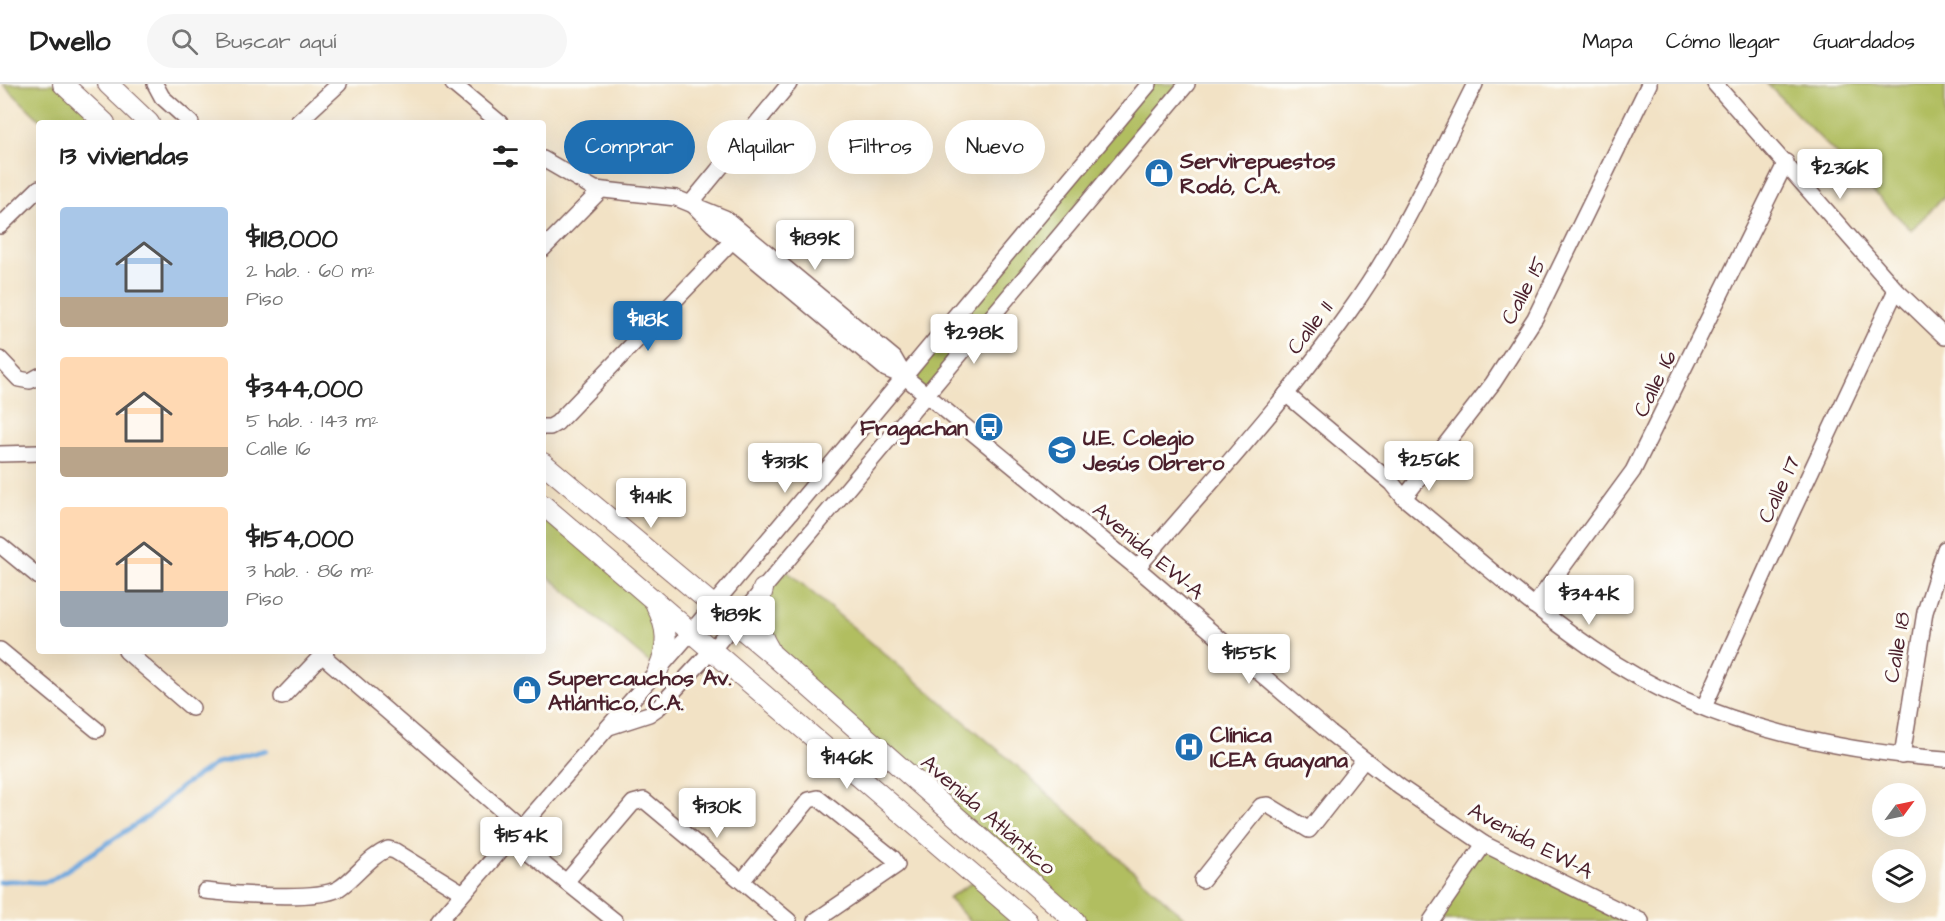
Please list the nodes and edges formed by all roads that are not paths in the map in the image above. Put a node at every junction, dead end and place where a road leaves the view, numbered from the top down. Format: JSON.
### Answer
{"nodes":[{"id":1,"x":63,"y":84,"type":"edge"},
{"id":2,"x":108,"y":84,"type":"edge"},
{"id":3,"x":339,"y":84,"type":"edge"},
{"id":4,"x":453,"y":84,"type":"edge"},
{"id":5,"x":789,"y":84,"type":"edge"},
{"id":6,"x":1149,"y":84,"type":"edge"},
{"id":7,"x":1187,"y":84,"type":"edge"},
{"id":8,"x":1475,"y":84,"type":"edge"},
{"id":9,"x":1649,"y":84,"type":"edge"},
{"id":10,"x":1715,"y":84,"type":"edge"},
{"id":11,"x":159,"y":90,"type":"edge"},
{"id":12,"x":102,"y":120,"type":"edge"},
{"id":13,"x":146,"y":120,"type":"edge"},
{"id":14,"x":188,"y":120,"type":"edge"},
{"id":15,"x":300,"y":120,"type":"edge"},
{"id":16,"x":491,"y":120,"type":"edge"},
{"id":17,"x":546,"y":161,"type":"edge"},
{"id":18,"x":1786,"y":162,"type":"junction"},
{"id":19,"x":601,"y":190,"type":"junction"},
{"id":20,"x":36,"y":192,"type":"edge"},
{"id":21,"x":692,"y":203,"type":"junction"},
{"id":22,"x":0,"y":226,"type":"edge"},
{"id":23,"x":732,"y":241,"type":"junction"},
{"id":24,"x":546,"y":246,"type":"edge"},
{"id":25,"x":1896,"y":290,"type":"junction"},
{"id":26,"x":1945,"y":338,"type":"edge"},
{"id":27,"x":0,"y":359,"type":"edge"},
{"id":28,"x":905,"y":377,"type":"junction"},
{"id":29,"x":36,"y":378,"type":"edge"},
{"id":30,"x":1286,"y":394,"type":"junction"},
{"id":31,"x":927,"y":396,"type":"junction"},
{"id":32,"x":546,"y":427,"type":"edge"},
{"id":33,"x":36,"y":453,"type":"edge"},
{"id":34,"x":0,"y":454,"type":"edge"},
{"id":35,"x":546,"y":466,"type":"edge"},
{"id":36,"x":1404,"y":498,"type":"junction"},
{"id":37,"x":546,"y":508,"type":"edge"},
{"id":38,"x":0,"y":545,"type":"edge"},
{"id":39,"x":1945,"y":549,"type":"edge"},
{"id":40,"x":1137,"y":568,"type":"junction"},
{"id":41,"x":36,"y":575,"type":"edge"},
{"id":42,"x":763,"y":589,"type":"junction"},
{"id":43,"x":653,"y":600,"type":"junction"},
{"id":44,"x":713,"y":606,"type":"junction"},
{"id":45,"x":1534,"y":606,"type":"junction"},
{"id":46,"x":734,"y":624,"type":"junction"},
{"id":47,"x":691,"y":632,"type":"junction"},
{"id":48,"x":0,"y":650,"type":"edge"},
{"id":49,"x":712,"y":650,"type":"junction"},
{"id":50,"x":129,"y":654,"type":"edge"},
{"id":51,"x":323,"y":654,"type":"edge"},
{"id":52,"x":325,"y":654,"type":"edge"},
{"id":53,"x":774,"y":656,"type":"junction"},
{"id":54,"x":658,"y":670,"type":"junction"},
{"id":55,"x":282,"y":697,"type":"dead end"},
{"id":56,"x":1704,"y":707,"type":"junction"},
{"id":57,"x":192,"y":708,"type":"dead end"},
{"id":58,"x":609,"y":727,"type":"junction"},
{"id":59,"x":97,"y":730,"type":"dead end"},
{"id":60,"x":1902,"y":756,"type":"junction"},
{"id":61,"x":1945,"y":759,"type":"edge"},
{"id":62,"x":1364,"y":760,"type":"junction"},
{"id":63,"x":516,"y":833,"type":"junction"},
{"id":64,"x":1484,"y":844,"type":"junction"},
{"id":65,"x":1202,"y":880,"type":"dead end"},
{"id":66,"x":742,"y":881,"type":"junction"},
{"id":67,"x":566,"y":882,"type":"junction"},
{"id":68,"x":205,"y":891,"type":"dead end"},
{"id":69,"x":463,"y":893,"type":"junction"},
{"id":70,"x":439,"y":921,"type":"edge"},
{"id":71,"x":615,"y":921,"type":"edge"},
{"id":72,"x":789,"y":921,"type":"edge"},
{"id":73,"x":815,"y":921,"type":"edge"},
{"id":74,"x":1027,"y":921,"type":"edge"},
{"id":75,"x":1075,"y":921,"type":"edge"},
{"id":76,"x":1431,"y":921,"type":"edge"},
{"id":77,"x":1641,"y":921,"type":"edge"}],
"edges":[{"from":1,"to":12,"type":"main road"},
{"from":2,"to":13,"type":"main road"},
{"from":3,"to":15,"type":"street"},
{"from":4,"to":16,"type":"street"},
{"from":5,"to":21,"type":"street"},
{"from":6,"to":28,"type":"street"},
{"from":7,"to":31,"type":"street"},
{"from":8,"to":30,"type":"street","name":"Calle 11"},
{"from":9,"to":36,"type":"street","name":"Calle 15"},
{"from":10,"to":18,"type":"street"},
{"from":11,"to":14,"type":"street"},
{"from":17,"to":19,"type":"street"},
{"from":18,"to":25,"type":"street"},
{"from":18,"to":45,"type":"street","name":"Calle 16"},
{"from":19,"to":21,"type":"street"},
{"from":19,"to":24,"type":"street"},
{"from":20,"to":22,"type":"street"},
{"from":21,"to":23,"type":"street"},
{"from":21,"to":28,"type":"street"},
{"from":23,"to":28,"type":"street"},
{"from":23,"to":32,"type":"street"},
{"from":25,"to":26,"type":"street"},
{"from":25,"to":56,"type":"street","name":"Calle 17"},
{"from":27,"to":29,"type":"street"},
{"from":28,"to":31,"type":"street","name":"Avenida EW-A"},
{"from":28,"to":44,"type":"street"},
{"from":30,"to":36,"type":"street"},
{"from":30,"to":40,"type":"street","name":"Calle 11"},
{"from":31,"to":40,"type":"street","name":"Avenida EW-A"},
{"from":31,"to":42,"type":"street"},
{"from":33,"to":34,"type":"street"},
{"from":35,"to":44,"type":"main road","name":"Avenida Atlántico"},
{"from":36,"to":45,"type":"street"},
{"from":37,"to":43,"type":"main road"},
{"from":38,"to":41,"type":"street"},
{"from":39,"to":60,"type":"street","name":"Calle 18"},
{"from":40,"to":62,"type":"street","name":"Avenida EW-A"},
{"from":42,"to":46,"type":"street"},
{"from":42,"to":53,"type":"main road"},
{"from":43,"to":47,"type":"main road"},
{"from":43,"to":54,"type":"main road"},
{"from":44,"to":46,"type":"main road","name":"Avenida Atlántico"},
{"from":44,"to":47,"type":"street"},
{"from":45,"to":56,"type":"street"},
{"from":46,"to":49,"type":"street"},
{"from":46,"to":53,"type":"main road","name":"Avenida Atlántico"},
{"from":47,"to":49,"type":"main road"},
{"from":47,"to":54,"type":"street"},
{"from":48,"to":59,"type":"street"},
{"from":49,"to":58,"type":"street"},
{"from":49,"to":74,"type":"main road"},
{"from":50,"to":57,"type":"street"},
{"from":51,"to":55,"type":"street"},
{"from":52,"to":63,"type":"street"},
{"from":53,"to":75,"type":"main road","name":"Avenida Atlántico"},
{"from":54,"to":58,"type":"street"},
{"from":56,"to":60,"type":"street"},
{"from":58,"to":63,"type":"street"},
{"from":60,"to":61,"type":"street"},
{"from":62,"to":64,"type":"street","name":"Avenida EW-A"},
{"from":62,"to":65,"type":"street"},
{"from":63,"to":67,"type":"street"},
{"from":63,"to":69,"type":"street"},
{"from":64,"to":76,"type":"street"},
{"from":64,"to":77,"type":"street","name":"Avenida EW-A"},
{"from":66,"to":67,"type":"street"},
{"from":66,"to":72,"type":"street"},
{"from":66,"to":73,"type":"street"},
{"from":67,"to":71,"type":"street"},
{"from":68,"to":69,"type":"street"},
{"from":69,"to":70,"type":"street"}]}
